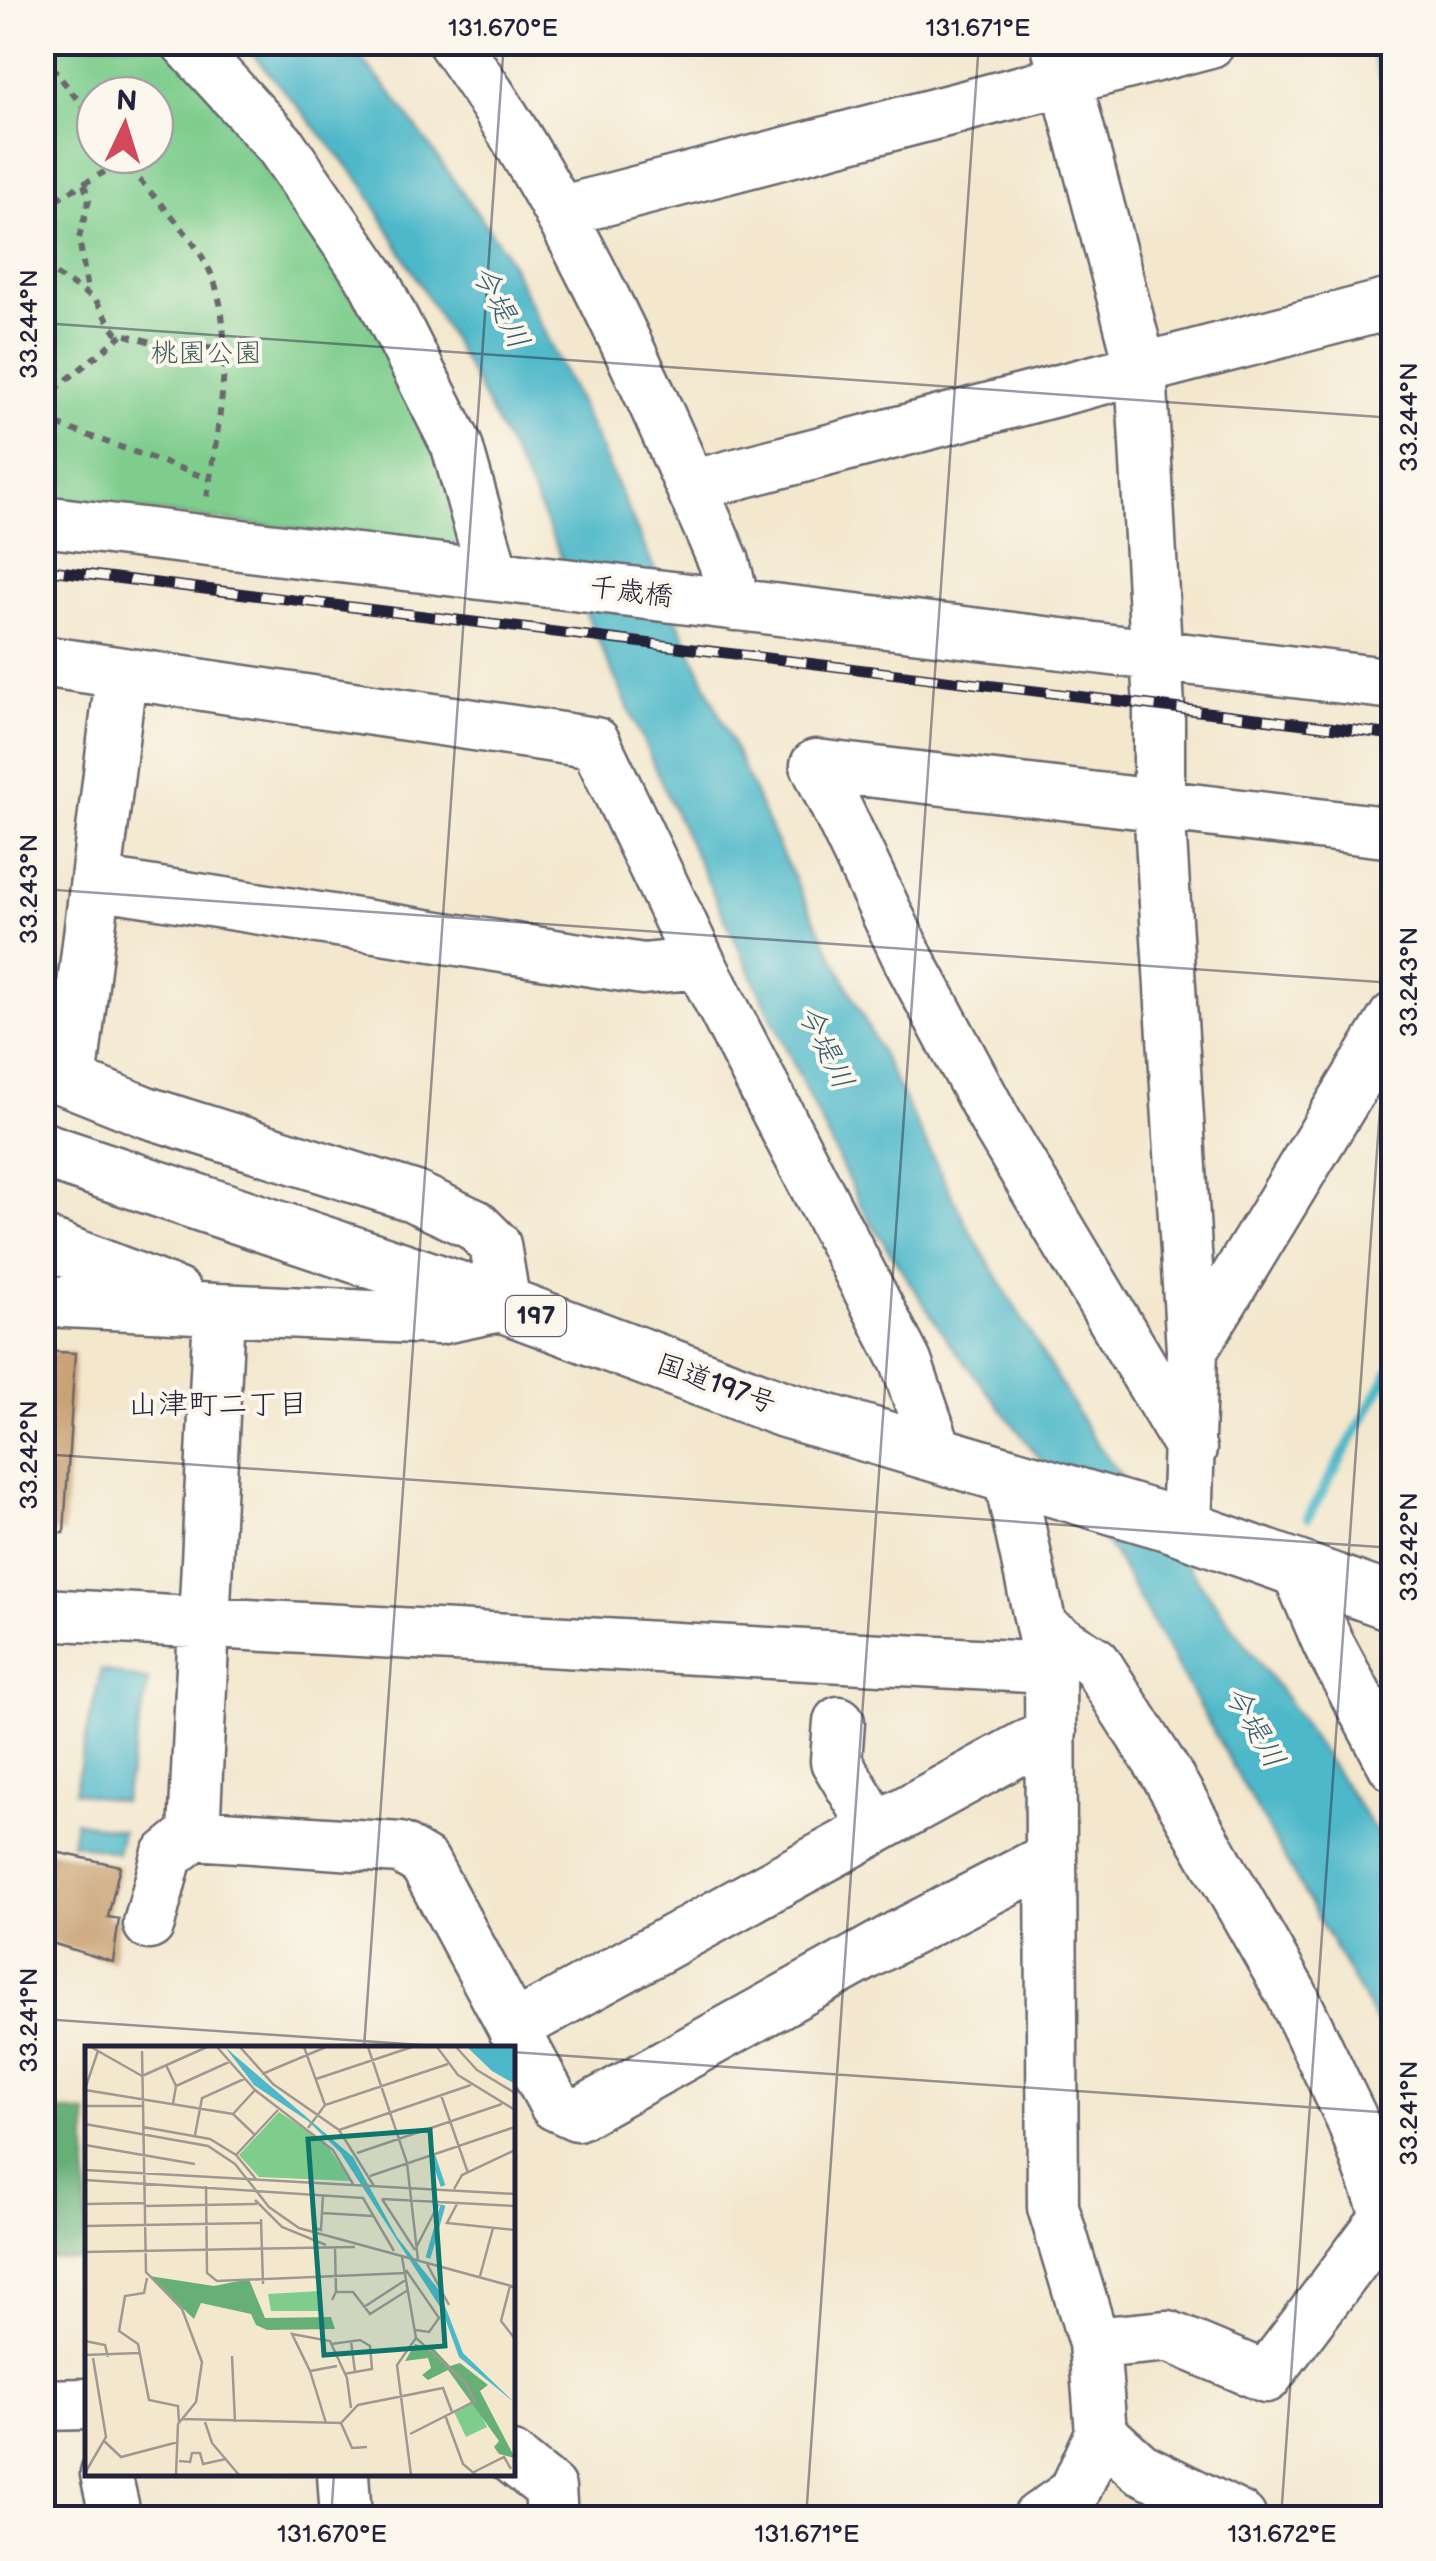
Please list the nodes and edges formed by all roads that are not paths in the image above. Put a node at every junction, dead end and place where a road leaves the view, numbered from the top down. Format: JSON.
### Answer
{"nodes":[{"id":1,"x":186,"y":42,"type":"edge"},
{"id":2,"x":453,"y":42,"type":"edge"},
{"id":3,"x":1210,"y":42,"type":"edge"},
{"id":4,"x":1061,"y":61,"type":"edge"},
{"id":5,"x":559,"y":212,"type":"junction"},
{"id":6,"x":1394,"y":303,"type":"edge"},
{"id":7,"x":1141,"y":368,"type":"junction"},
{"id":8,"x":691,"y":486,"type":"junction"},
{"id":9,"x":42,"y":521,"type":"edge"},
{"id":10,"x":493,"y":574,"type":"junction"},
{"id":11,"x":718,"y":602,"type":"junction"},
{"id":12,"x":1156,"y":657,"type":"junction"},
{"id":13,"x":42,"y":661,"type":"edge"},
{"id":14,"x":121,"y":676,"type":"junction"},
{"id":15,"x":1394,"y":684,"type":"edge"},
{"id":16,"x":1159,"y":806,"type":"junction"},
{"id":17,"x":1394,"y":833,"type":"edge"},
{"id":18,"x":96,"y":883,"type":"junction"},
{"id":19,"x":700,"y":963,"type":"junction"},
{"id":20,"x":1394,"y":1018,"type":"edge"},
{"id":21,"x":56,"y":1077,"type":"edge"},
{"id":22,"x":42,"y":1150,"type":"edge"},
{"id":23,"x":42,"y":1242,"type":"edge"},
{"id":24,"x":42,"y":1301,"type":"edge"},
{"id":25,"x":505,"y":1304,"type":"junction"},
{"id":26,"x":219,"y":1311,"type":"junction"},
{"id":27,"x":1192,"y":1350,"type":"junction"},
{"id":28,"x":1191,"y":1449,"type":"junction"},
{"id":29,"x":938,"y":1455,"type":"junction"},
{"id":30,"x":1019,"y":1479,"type":"junction"},
{"id":31,"x":1176,"y":1525,"type":"junction"},
{"id":32,"x":1298,"y":1570,"type":"junction"},
{"id":33,"x":1394,"y":1602,"type":"edge"},
{"id":34,"x":42,"y":1614,"type":"edge"},
{"id":35,"x":206,"y":1624,"type":"junction"},
{"id":36,"x":1048,"y":1650,"type":"junction"},
{"id":37,"x":839,"y":1722,"type":"dead end"},
{"id":38,"x":1051,"y":1732,"type":"junction"},
{"id":39,"x":1394,"y":1766,"type":"edge"},
{"id":40,"x":876,"y":1828,"type":"junction"},
{"id":41,"x":194,"y":1834,"type":"junction"},
{"id":42,"x":1048,"y":1859,"type":"junction"},
{"id":43,"x":150,"y":1924,"type":"dead end"},
{"id":44,"x":513,"y":2028,"type":"junction"},
{"id":45,"x":1094,"y":2344,"type":"junction"},
{"id":46,"x":85,"y":2404,"type":"edge"},
{"id":47,"x":42,"y":2406,"type":"edge"},
{"id":48,"x":1101,"y":2433,"type":"junction"},
{"id":49,"x":515,"y":2460,"type":"edge"},
{"id":50,"x":106,"y":2476,"type":"edge"},
{"id":51,"x":343,"y":2476,"type":"edge"},
{"id":52,"x":116,"y":2518,"type":"edge"},
{"id":53,"x":346,"y":2518,"type":"edge"},
{"id":54,"x":552,"y":2518,"type":"edge"},
{"id":55,"x":1038,"y":2518,"type":"edge"},
{"id":56,"x":1241,"y":2518,"type":"edge"}],
"edges":[{"from":1,"to":10,"type":"street"},
{"from":2,"to":5,"type":"street"},
{"from":3,"to":4,"type":"street"},
{"from":4,"to":5,"type":"street"},
{"from":4,"to":7,"type":"street"},
{"from":5,"to":8,"type":"street"},
{"from":6,"to":7,"type":"street"},
{"from":7,"to":8,"type":"street"},
{"from":7,"to":12,"type":"street"},
{"from":8,"to":11,"type":"street"},
{"from":9,"to":10,"type":"street","name":"千歳橋"},
{"from":10,"to":11,"type":"street","name":"千歳橋"},
{"from":11,"to":12,"type":"street","name":"千歳橋"},
{"from":12,"to":15,"type":"street","name":"千歳橋"},
{"from":12,"to":16,"type":"street"},
{"from":13,"to":14,"type":"street"},
{"from":14,"to":18,"type":"street"},
{"from":14,"to":19,"type":"street"},
{"from":16,"to":17,"type":"street"},
{"from":16,"to":27,"type":"street"},
{"from":16,"to":28,"type":"street"},
{"from":18,"to":19,"type":"street"},
{"from":18,"to":21,"type":"street"},
{"from":19,"to":29,"type":"street"},
{"from":20,"to":27,"type":"street"},
{"from":21,"to":25,"type":"street"},
{"from":22,"to":25,"type":"highway","name":"国道197号","number":"197"},
{"from":23,"to":26,"type":"street"},
{"from":24,"to":26,"type":"street"},
{"from":25,"to":26,"type":"street"},
{"from":25,"to":29,"type":"highway","name":"国道197号","number":"197"},
{"from":26,"to":35,"type":"street"},
{"from":27,"to":28,"type":"street"},
{"from":28,"to":31,"type":"street"},
{"from":29,"to":30,"type":"highway","name":"国道197号","number":"197"},
{"from":30,"to":31,"type":"highway","name":"国道197号","number":"197"},
{"from":30,"to":36,"type":"street"},
{"from":31,"to":32,"type":"highway","name":"国道197号","number":"197"},
{"from":32,"to":33,"type":"highway","name":"国道197号","number":"197"},
{"from":32,"to":39,"type":"street"},
{"from":34,"to":35,"type":"street"},
{"from":35,"to":36,"type":"street"},
{"from":35,"to":41,"type":"street"},
{"from":36,"to":38,"type":"street"},
{"from":36,"to":45,"type":"street"},
{"from":37,"to":40,"type":"street"},
{"from":38,"to":40,"type":"street"},
{"from":38,"to":42,"type":"street"},
{"from":40,"to":44,"type":"street"},
{"from":41,"to":43,"type":"street"},
{"from":41,"to":44,"type":"street"},
{"from":42,"to":44,"type":"street"},
{"from":42,"to":45,"type":"street"},
{"from":45,"to":48,"type":"street"},
{"from":46,"to":47,"type":"street"},
{"from":48,"to":55,"type":"street"},
{"from":48,"to":56,"type":"street"},
{"from":49,"to":54,"type":"street"},
{"from":50,"to":52,"type":"street"},
{"from":51,"to":53,"type":"street"}]}
